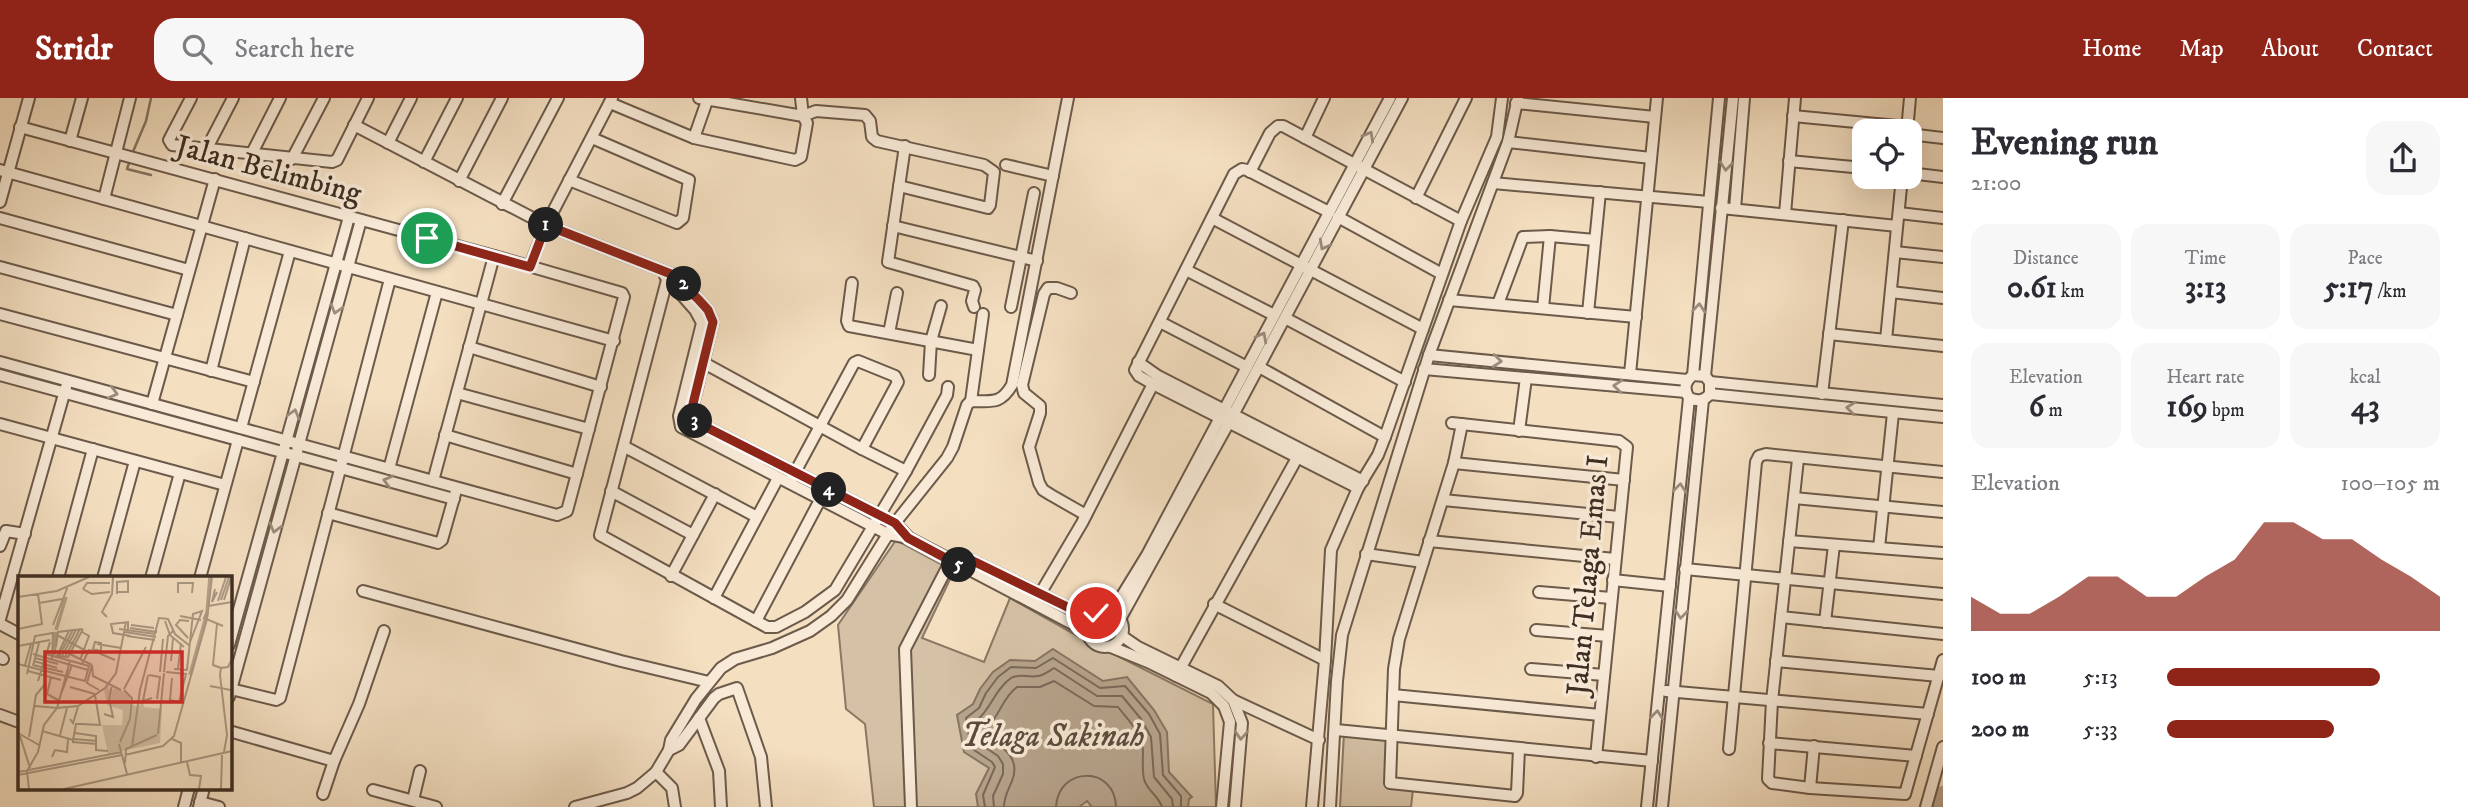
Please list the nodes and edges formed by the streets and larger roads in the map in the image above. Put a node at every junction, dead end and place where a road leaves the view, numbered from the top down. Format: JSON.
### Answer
{"nodes":[{"id":1,"x":29,"y":98,"type":"edge"},
{"id":2,"x":82,"y":98,"type":"edge"},
{"id":3,"x":130,"y":98,"type":"edge"},
{"id":4,"x":191,"y":98,"type":"edge"},
{"id":5,"x":233,"y":98,"type":"edge"},
{"id":6,"x":280,"y":98,"type":"edge"},
{"id":7,"x":324,"y":98,"type":"edge"},
{"id":8,"x":368,"y":98,"type":"edge"},
{"id":9,"x":411,"y":98,"type":"edge"},
{"id":10,"x":457,"y":98,"type":"edge"},
{"id":11,"x":502,"y":98,"type":"edge"},
{"id":12,"x":558,"y":98,"type":"edge"},
{"id":13,"x":801,"y":98,"type":"edge"},
{"id":14,"x":1068,"y":98,"type":"edge"},
{"id":15,"x":1324,"y":98,"type":"edge"},
{"id":16,"x":1390,"y":98,"type":"edge"},
{"id":17,"x":1402,"y":98,"type":"edge"},
{"id":18,"x":1466,"y":98,"type":"edge"},
{"id":19,"x":1502,"y":98,"type":"edge"},
{"id":20,"x":1657,"y":98,"type":"edge"},
{"id":21,"x":1718,"y":98,"type":"edge"},
{"id":22,"x":1732,"y":98,"type":"edge"},
{"id":23,"x":1744,"y":98,"type":"edge"},
{"id":24,"x":1794,"y":98,"type":"edge"},
{"id":25,"x":1910,"y":98,"type":"edge"},
{"id":26,"x":705,"y":99,"type":"edge"},
{"id":27,"x":611,"y":100,"type":"edge"},
{"id":28,"x":1517,"y":101,"type":"edge"},
{"id":29,"x":803,"y":116,"type":"junction"},
{"id":30,"x":1793,"y":116,"type":"junction"},
{"id":31,"x":1655,"y":117,"type":"junction"},
{"id":32,"x":1909,"y":119,"type":"edge"},
{"id":33,"x":1852,"y":124,"type":"edge"},
{"id":34,"x":354,"y":125,"type":"junction"},
{"id":35,"x":20,"y":127,"type":"junction"},
{"id":36,"x":1922,"y":134,"type":"edge"},
{"id":37,"x":592,"y":138,"type":"junction"},
{"id":38,"x":694,"y":138,"type":"junction"},
{"id":39,"x":1304,"y":138,"type":"junction"},
{"id":40,"x":1943,"y":138,"type":"edge"},
{"id":41,"x":70,"y":141,"type":"junction"},
{"id":42,"x":1508,"y":142,"type":"junction"},
{"id":43,"x":388,"y":143,"type":"junction"},
{"id":44,"x":905,"y":146,"type":"junction"},
{"id":45,"x":206,"y":150,"type":"junction"},
{"id":46,"x":116,"y":153,"type":"junction"},
{"id":47,"x":250,"y":155,"type":"junction"},
{"id":48,"x":1651,"y":158,"type":"junction"},
{"id":49,"x":292,"y":159,"type":"junction"},
{"id":50,"x":1789,"y":161,"type":"junction"},
{"id":51,"x":424,"y":162,"type":"junction"},
{"id":52,"x":1006,"y":165,"type":"dead end"},
{"id":53,"x":1358,"y":167,"type":"junction"},
{"id":54,"x":1852,"y":168,"type":"edge"},
{"id":55,"x":4,"y":171,"type":"edge"},
{"id":56,"x":1250,"y":172,"type":"junction"},
{"id":57,"x":1922,"y":175,"type":"edge"},
{"id":58,"x":1053,"y":176,"type":"junction"},
{"id":59,"x":1943,"y":177,"type":"edge"},
{"id":60,"x":215,"y":179,"type":"junction"},
{"id":61,"x":569,"y":180,"type":"junction"},
{"id":62,"x":459,"y":181,"type":"junction"},
{"id":63,"x":1493,"y":183,"type":"junction"},
{"id":64,"x":899,"y":186,"type":"junction"},
{"id":65,"x":1901,"y":189,"type":"edge"},
{"id":66,"x":1600,"y":192,"type":"junction"},
{"id":67,"x":1034,"y":193,"type":"dead end"},
{"id":68,"x":1648,"y":197,"type":"junction"},
{"id":69,"x":1416,"y":198,"type":"junction"},
{"id":70,"x":104,"y":199,"type":"junction"},
{"id":71,"x":0,"y":202,"type":"edge"},
{"id":72,"x":1709,"y":202,"type":"junction"},
{"id":73,"x":502,"y":204,"type":"junction"},
{"id":74,"x":1721,"y":208,"type":"junction"},
{"id":75,"x":1735,"y":209,"type":"junction"},
{"id":76,"x":1899,"y":213,"type":"junction"},
{"id":77,"x":1785,"y":214,"type":"junction"},
{"id":78,"x":1333,"y":215,"type":"junction"},
{"id":79,"x":0,"y":218,"type":"edge"},
{"id":80,"x":355,"y":218,"type":"junction"},
{"id":81,"x":1212,"y":218,"type":"junction"},
{"id":82,"x":1943,"y":218,"type":"edge"},
{"id":83,"x":1843,"y":220,"type":"junction"},
{"id":84,"x":1461,"y":221,"type":"junction"},
{"id":85,"x":546,"y":225,"type":"junction"},
{"id":86,"x":202,"y":226,"type":"junction"},
{"id":87,"x":893,"y":226,"type":"junction"},
{"id":88,"x":1897,"y":226,"type":"junction"},
{"id":89,"x":1550,"y":236,"type":"junction"},
{"id":90,"x":245,"y":238,"type":"junction"},
{"id":91,"x":1595,"y":240,"type":"junction"},
{"id":92,"x":290,"y":251,"type":"junction"},
{"id":93,"x":1895,"y":252,"type":"junction"},
{"id":94,"x":494,"y":256,"type":"junction"},
{"id":95,"x":1020,"y":257,"type":"junction"},
{"id":96,"x":1943,"y":257,"type":"edge"},
{"id":97,"x":1037,"y":261,"type":"junction"},
{"id":98,"x":336,"y":264,"type":"junction"},
{"id":99,"x":0,"y":267,"type":"edge"},
{"id":100,"x":348,"y":267,"type":"junction"},
{"id":101,"x":530,"y":267,"type":"junction"},
{"id":102,"x":1306,"y":267,"type":"junction"},
{"id":103,"x":189,"y":270,"type":"junction"},
{"id":104,"x":1186,"y":270,"type":"junction"},
{"id":105,"x":1442,"y":274,"type":"junction"},
{"id":106,"x":667,"y":276,"type":"junction"},
{"id":107,"x":390,"y":279,"type":"junction"},
{"id":108,"x":852,"y":283,"type":"dead end"},
{"id":109,"x":437,"y":292,"type":"junction"},
{"id":110,"x":897,"y":292,"type":"dead end"},
{"id":111,"x":1071,"y":292,"type":"dead end"},
{"id":112,"x":1891,"y":292,"type":"junction"},
{"id":113,"x":1943,"y":298,"type":"edge"},
{"id":114,"x":1449,"y":300,"type":"junction"},
{"id":115,"x":481,"y":304,"type":"junction"},
{"id":116,"x":1498,"y":304,"type":"junction"},
{"id":117,"x":941,"y":306,"type":"dead end"},
{"id":118,"x":699,"y":307,"type":"junction"},
{"id":119,"x":1011,"y":307,"type":"dead end"},
{"id":120,"x":1543,"y":308,"type":"junction"},
{"id":121,"x":1588,"y":313,"type":"junction"},
{"id":122,"x":0,"y":314,"type":"edge"},
{"id":123,"x":177,"y":315,"type":"junction"},
{"id":124,"x":1279,"y":317,"type":"junction"},
{"id":125,"x":1636,"y":317,"type":"junction"},
{"id":126,"x":1160,"y":322,"type":"junction"},
{"id":127,"x":1423,"y":329,"type":"junction"},
{"id":128,"x":889,"y":333,"type":"junction"},
{"id":129,"x":1829,"y":334,"type":"junction"},
{"id":130,"x":1886,"y":340,"type":"junction"},
{"id":131,"x":614,"y":341,"type":"junction"},
{"id":132,"x":931,"y":341,"type":"junction"},
{"id":133,"x":1943,"y":346,"type":"edge"},
{"id":134,"x":469,"y":347,"type":"junction"},
{"id":135,"x":978,"y":350,"type":"junction"},
{"id":136,"x":1429,"y":355,"type":"junction"},
{"id":137,"x":164,"y":358,"type":"junction"},
{"id":138,"x":0,"y":362,"type":"edge"},
{"id":139,"x":1138,"y":362,"type":"junction"},
{"id":140,"x":704,"y":363,"type":"junction"},
{"id":141,"x":1253,"y":367,"type":"junction"},
{"id":142,"x":1424,"y":369,"type":"junction"},
{"id":143,"x":211,"y":371,"type":"junction"},
{"id":144,"x":0,"y":374,"type":"edge"},
{"id":145,"x":1630,"y":374,"type":"junction"},
{"id":146,"x":929,"y":375,"type":"dead end"},
{"id":147,"x":1526,"y":378,"type":"junction"},
{"id":148,"x":1699,"y":378,"type":"junction"},
{"id":149,"x":68,"y":381,"type":"junction"},
{"id":150,"x":254,"y":382,"type":"junction"},
{"id":151,"x":1405,"y":382,"type":"junction"},
{"id":152,"x":1153,"y":384,"type":"junction"},
{"id":153,"x":601,"y":387,"type":"junction"},
{"id":154,"x":948,"y":387,"type":"dead end"},
{"id":155,"x":65,"y":392,"type":"junction"},
{"id":156,"x":457,"y":393,"type":"junction"},
{"id":157,"x":1822,"y":394,"type":"junction"},
{"id":158,"x":1687,"y":395,"type":"junction"},
{"id":159,"x":1706,"y":397,"type":"junction"},
{"id":160,"x":971,"y":401,"type":"junction"},
{"id":161,"x":152,"y":404,"type":"junction"},
{"id":162,"x":1943,"y":405,"type":"edge"},
{"id":163,"x":1893,"y":412,"type":"junction"},
{"id":164,"x":1226,"y":417,"type":"junction"},
{"id":165,"x":1943,"y":417,"type":"edge"},
{"id":166,"x":0,"y":424,"type":"edge"},
{"id":167,"x":820,"y":426,"type":"junction"},
{"id":168,"x":241,"y":428,"type":"junction"},
{"id":169,"x":589,"y":429,"type":"junction"},
{"id":170,"x":1519,"y":431,"type":"junction"},
{"id":171,"x":445,"y":435,"type":"junction"},
{"id":172,"x":1385,"y":437,"type":"junction"},
{"id":173,"x":51,"y":438,"type":"junction"},
{"id":174,"x":238,"y":440,"type":"junction"},
{"id":175,"x":286,"y":441,"type":"junction"},
{"id":176,"x":299,"y":444,"type":"junction"},
{"id":177,"x":625,"y":447,"type":"junction"},
{"id":178,"x":93,"y":449,"type":"junction"},
{"id":179,"x":862,"y":449,"type":"junction"},
{"id":180,"x":283,"y":453,"type":"junction"},
{"id":181,"x":295,"y":456,"type":"junction"},
{"id":182,"x":343,"y":456,"type":"junction"},
{"id":183,"x":1297,"y":458,"type":"junction"},
{"id":184,"x":1798,"y":459,"type":"junction"},
{"id":185,"x":135,"y":461,"type":"junction"},
{"id":186,"x":1454,"y":463,"type":"junction"},
{"id":187,"x":1888,"y":467,"type":"junction"},
{"id":188,"x":340,"y":468,"type":"junction"},
{"id":189,"x":389,"y":469,"type":"junction"},
{"id":190,"x":906,"y":471,"type":"junction"},
{"id":191,"x":795,"y":472,"type":"junction"},
{"id":192,"x":1943,"y":472,"type":"edge"},
{"id":193,"x":180,"y":473,"type":"junction"},
{"id":194,"x":577,"y":474,"type":"junction"},
{"id":195,"x":1624,"y":480,"type":"junction"},
{"id":196,"x":433,"y":481,"type":"junction"},
{"id":197,"x":783,"y":481,"type":"junction"},
{"id":198,"x":1361,"y":484,"type":"junction"},
{"id":199,"x":225,"y":485,"type":"junction"},
{"id":200,"x":611,"y":491,"type":"junction"},
{"id":201,"x":455,"y":494,"type":"junction"},
{"id":202,"x":715,"y":494,"type":"junction"},
{"id":203,"x":1794,"y":498,"type":"junction"},
{"id":204,"x":820,"y":500,"type":"junction"},
{"id":205,"x":1443,"y":500,"type":"junction"},
{"id":206,"x":1884,"y":507,"type":"junction"},
{"id":207,"x":1943,"y":512,"type":"edge"},
{"id":208,"x":328,"y":513,"type":"junction"},
{"id":209,"x":879,"y":515,"type":"junction"},
{"id":210,"x":1086,"y":515,"type":"junction"},
{"id":211,"x":757,"y":517,"type":"junction"},
{"id":212,"x":1619,"y":517,"type":"junction"},
{"id":213,"x":895,"y":523,"type":"junction"},
{"id":214,"x":872,"y":526,"type":"junction"},
{"id":215,"x":25,"y":534,"type":"junction"},
{"id":216,"x":888,"y":534,"type":"junction"},
{"id":217,"x":693,"y":535,"type":"junction"},
{"id":218,"x":908,"y":538,"type":"junction"},
{"id":219,"x":1429,"y":541,"type":"junction"},
{"id":220,"x":1789,"y":541,"type":"junction"},
{"id":221,"x":0,"y":544,"type":"edge"},
{"id":222,"x":1834,"y":545,"type":"junction"},
{"id":223,"x":1880,"y":548,"type":"junction"},
{"id":224,"x":1943,"y":553,"type":"edge"},
{"id":225,"x":1366,"y":554,"type":"junction"},
{"id":226,"x":1615,"y":559,"type":"junction"},
{"id":227,"x":951,"y":560,"type":"junction"},
{"id":228,"x":1423,"y":562,"type":"junction"},
{"id":229,"x":966,"y":569,"type":"junction"},
{"id":230,"x":1685,"y":569,"type":"junction"},
{"id":231,"x":1744,"y":574,"type":"junction"},
{"id":232,"x":59,"y":576,"type":"edge"},
{"id":233,"x":104,"y":576,"type":"edge"},
{"id":234,"x":152,"y":576,"type":"edge"},
{"id":235,"x":201,"y":576,"type":"edge"},
{"id":236,"x":671,"y":576,"type":"junction"},
{"id":237,"x":1785,"y":577,"type":"junction"},
{"id":238,"x":1613,"y":580,"type":"junction"},
{"id":239,"x":1829,"y":583,"type":"junction"},
{"id":240,"x":1670,"y":586,"type":"junction"},
{"id":241,"x":363,"y":591,"type":"dead end"},
{"id":242,"x":1539,"y":592,"type":"dead end"},
{"id":243,"x":1040,"y":594,"type":"junction"},
{"id":244,"x":1943,"y":594,"type":"edge"},
{"id":245,"x":714,"y":598,"type":"junction"},
{"id":246,"x":1611,"y":598,"type":"junction"},
{"id":247,"x":1214,"y":604,"type":"junction"},
{"id":248,"x":1116,"y":616,"type":"junction"},
{"id":249,"x":1781,"y":617,"type":"junction"},
{"id":250,"x":1090,"y":618,"type":"junction"},
{"id":251,"x":0,"y":621,"type":"edge"},
{"id":252,"x":756,"y":621,"type":"junction"},
{"id":253,"x":1825,"y":622,"type":"junction"},
{"id":254,"x":1536,"y":630,"type":"dead end"},
{"id":255,"x":384,"y":631,"type":"dead end"},
{"id":256,"x":1086,"y":631,"type":"junction"},
{"id":257,"x":18,"y":633,"type":"edge"},
{"id":258,"x":1943,"y":634,"type":"edge"},
{"id":259,"x":1122,"y":636,"type":"junction"},
{"id":260,"x":1608,"y":636,"type":"junction"},
{"id":261,"x":231,"y":638,"type":"edge"},
{"id":262,"x":1111,"y":647,"type":"junction"},
{"id":263,"x":1325,"y":660,"type":"junction"},
{"id":264,"x":1943,"y":660,"type":"edge"},
{"id":265,"x":1776,"y":661,"type":"junction"},
{"id":266,"x":1531,"y":669,"type":"dead end"},
{"id":267,"x":1178,"y":672,"type":"junction"},
{"id":268,"x":1604,"y":675,"type":"junction"},
{"id":269,"x":1939,"y":676,"type":"junction"},
{"id":270,"x":709,"y":682,"type":"junction"},
{"id":271,"x":231,"y":689,"type":"edge"},
{"id":272,"x":1659,"y":691,"type":"junction"},
{"id":273,"x":1673,"y":692,"type":"junction"},
{"id":274,"x":231,"y":693,"type":"edge"},
{"id":275,"x":1393,"y":695,"type":"junction"},
{"id":276,"x":1732,"y":697,"type":"junction"},
{"id":277,"x":1772,"y":701,"type":"junction"},
{"id":278,"x":1229,"y":703,"type":"junction"},
{"id":279,"x":1928,"y":714,"type":"junction"},
{"id":280,"x":0,"y":715,"type":"edge"},
{"id":281,"x":1600,"y":715,"type":"junction"},
{"id":282,"x":699,"y":718,"type":"junction"},
{"id":283,"x":18,"y":722,"type":"edge"},
{"id":284,"x":1336,"y":730,"type":"junction"},
{"id":285,"x":231,"y":733,"type":"edge"},
{"id":286,"x":1391,"y":736,"type":"junction"},
{"id":287,"x":1319,"y":740,"type":"junction"},
{"id":288,"x":1769,"y":743,"type":"junction"},
{"id":289,"x":1814,"y":746,"type":"junction"},
{"id":290,"x":1943,"y":747,"type":"edge"},
{"id":291,"x":1519,"y":749,"type":"junction"},
{"id":292,"x":1729,"y":749,"type":"dead end"},
{"id":293,"x":669,"y":750,"type":"junction"},
{"id":294,"x":1916,"y":756,"type":"junction"},
{"id":295,"x":1596,"y":757,"type":"junction"},
{"id":296,"x":334,"y":761,"type":"junction"},
{"id":297,"x":1652,"y":761,"type":"junction"},
{"id":298,"x":421,"y":771,"type":"dead end"},
{"id":299,"x":656,"y":772,"type":"junction"},
{"id":300,"x":1810,"y":788,"type":"junction"},
{"id":301,"x":188,"y":790,"type":"edge"},
{"id":302,"x":373,"y":790,"type":"dead end"},
{"id":303,"x":323,"y":794,"type":"dead end"},
{"id":304,"x":413,"y":800,"type":"junction"},
{"id":305,"x":200,"y":805,"type":"edge"},
{"id":306,"x":184,"y":807,"type":"edge"},
{"id":307,"x":219,"y":807,"type":"edge"},
{"id":308,"x":436,"y":807,"type":"edge"},
{"id":309,"x":575,"y":807,"type":"edge"},
{"id":310,"x":675,"y":807,"type":"edge"},
{"id":311,"x":721,"y":807,"type":"edge"},
{"id":312,"x":766,"y":807,"type":"edge"},
{"id":313,"x":911,"y":807,"type":"edge"},
{"id":314,"x":1222,"y":807,"type":"edge"},
{"id":315,"x":1235,"y":807,"type":"edge"},
{"id":316,"x":1312,"y":807,"type":"edge"},
{"id":317,"x":1331,"y":807,"type":"edge"},
{"id":318,"x":1647,"y":807,"type":"edge"},
{"id":319,"x":1662,"y":807,"type":"edge"},
{"id":320,"x":1926,"y":807,"type":"edge"}],
"edges":[{"from":1,"to":35,"type":"street"},
{"from":2,"to":41,"type":"street"},
{"from":3,"to":46,"type":"street"},
{"from":4,"to":45,"type":"street"},
{"from":5,"to":45,"type":"street"},
{"from":6,"to":47,"type":"street"},
{"from":7,"to":49,"type":"street"},
{"from":8,"to":34,"type":"street"},
{"from":9,"to":43,"type":"street"},
{"from":10,"to":51,"type":"street"},
{"from":11,"to":62,"type":"street"},
{"from":12,"to":73,"type":"street"},
{"from":13,"to":29,"type":"street"},
{"from":14,"to":58,"type":"street"},
{"from":15,"to":39,"type":"street"},
{"from":53,"to":16,"type":"street","one_way":true},
{"from":17,"to":53,"type":"street"},
{"from":18,"to":69,"type":"street"},
{"from":19,"to":84,"type":"street"},
{"from":20,"to":31,"type":"street"},
{"from":21,"to":72,"type":"street"},
{"from":22,"to":74,"type":"street","one_way":true},
{"from":23,"to":75,"type":"street"},
{"from":24,"to":30,"type":"street"},
{"from":25,"to":32,"type":"street"},
{"from":26,"to":29,"type":"street"},
{"from":26,"to":38,"type":"street"},
{"from":27,"to":37,"type":"street"},
{"from":27,"to":38,"type":"street"},
{"from":28,"to":31,"type":"street"},
{"from":28,"to":42,"type":"street"},
{"from":29,"to":38,"type":"street"},
{"from":29,"to":44,"type":"street"},
{"from":30,"to":33,"type":"street"},
{"from":30,"to":50,"type":"street"},
{"from":31,"to":48,"type":"street"},
{"from":34,"to":43,"type":"street"},
{"from":34,"to":49,"type":"street"},
{"from":35,"to":41,"type":"street","name":"Jalan Belimbing"},
{"from":35,"to":55,"type":"street"},
{"from":36,"to":40,"type":"street"},
{"from":37,"to":61,"type":"street"},
{"from":37,"to":61,"type":"street"},
{"from":39,"to":53,"type":"street"},
{"from":39,"to":56,"type":"street"},
{"from":41,"to":46,"type":"street","name":"Jalan Belimbing"},
{"from":42,"to":48,"type":"street"},
{"from":42,"to":63,"type":"street"},
{"from":43,"to":51,"type":"street"},
{"from":44,"to":64,"type":"street"},
{"from":44,"to":64,"type":"street"},
{"from":45,"to":47,"type":"street"},
{"from":46,"to":60,"type":"street","name":"Jalan Belimbing"},
{"from":46,"to":70,"type":"street"},
{"from":47,"to":49,"type":"street"},
{"from":48,"to":68,"type":"street"},
{"from":50,"to":54,"type":"street"},
{"from":50,"to":77,"type":"street"},
{"from":51,"to":62,"type":"street"},
{"from":52,"to":58,"type":"street"},
{"from":53,"to":69,"type":"street"},
{"from":53,"to":78,"type":"street"},
{"from":55,"to":70,"type":"street"},
{"from":55,"to":71,"type":"street"},
{"from":56,"to":78,"type":"street"},
{"from":56,"to":81,"type":"street"},
{"from":57,"to":59,"type":"street"},
{"from":58,"to":97,"type":"street"},
{"from":60,"to":80,"type":"street","name":"Jalan Belimbing"},
{"from":60,"to":86,"type":"street"},
{"from":61,"to":85,"type":"street"},
{"from":62,"to":73,"type":"street"},
{"from":63,"to":66,"type":"street"},
{"from":63,"to":114,"type":"street"},
{"from":64,"to":87,"type":"street"},
{"from":65,"to":76,"type":"street"},
{"from":66,"to":68,"type":"street"},
{"from":66,"to":91,"type":"street"},
{"from":67,"to":95,"type":"street"},
{"from":68,"to":72,"type":"street"},
{"from":68,"to":125,"type":"street"},
{"from":69,"to":84,"type":"street"},
{"from":70,"to":86,"type":"street"},
{"from":148,"to":72,"type":"street","one_way":true},
{"from":73,"to":85,"type":"street"},
{"from":74,"to":75,"type":"street"},
{"from":74,"to":148,"type":"street"},
{"from":75,"to":77,"type":"street"},
{"from":76,"to":82,"type":"street"},
{"from":76,"to":88,"type":"street"},
{"from":77,"to":83,"type":"street"},
{"from":78,"to":102,"type":"street"},
{"from":78,"to":105,"type":"street"},
{"from":79,"to":103,"type":"street"},
{"from":80,"to":94,"type":"street","name":"Jalan Belimbing"},
{"from":80,"to":98,"type":"street"},
{"from":80,"to":100,"type":"street"},
{"from":81,"to":102,"type":"street"},
{"from":81,"to":104,"type":"street"},
{"from":83,"to":88,"type":"street"},
{"from":83,"to":129,"type":"street"},
{"from":84,"to":105,"type":"street"},
{"from":85,"to":101,"type":"street"},
{"from":85,"to":106,"type":"street"},
{"from":86,"to":90,"type":"street"},
{"from":86,"to":103,"type":"street"},
{"from":87,"to":95,"type":"street"},
{"from":87,"to":135,"type":"street"},
{"from":88,"to":93,"type":"street"},
{"from":89,"to":91,"type":"street"},
{"from":89,"to":116,"type":"street"},
{"from":89,"to":120,"type":"street"},
{"from":90,"to":92,"type":"street"},
{"from":90,"to":143,"type":"street"},
{"from":91,"to":121,"type":"street"},
{"from":92,"to":98,"type":"street"},
{"from":92,"to":150,"type":"street"},
{"from":93,"to":96,"type":"street"},
{"from":93,"to":112,"type":"street"},
{"from":94,"to":101,"type":"street","name":"Jalan Belimbing"},
{"from":94,"to":115,"type":"street"},
{"from":95,"to":97,"type":"street"},
{"from":95,"to":119,"type":"street"},
{"from":97,"to":160,"type":"street"},
{"from":98,"to":100,"type":"street"},
{"from":175,"to":98,"type":"street","one_way":true},
{"from":99,"to":123,"type":"street"},
{"from":100,"to":107,"type":"street"},
{"from":100,"to":176,"type":"street","one_way":true},
{"from":101,"to":131,"type":"street","name":"Jalan Belimbing"},
{"from":102,"to":124,"type":"street"},
{"from":102,"to":127,"type":"street"},
{"from":103,"to":123,"type":"street"},
{"from":104,"to":124,"type":"street"},
{"from":104,"to":126,"type":"street"},
{"from":105,"to":127,"type":"street"},
{"from":106,"to":118,"type":"street"},
{"from":106,"to":177,"type":"street"},
{"from":107,"to":109,"type":"street"},
{"from":107,"to":182,"type":"street"},
{"from":108,"to":128,"type":"street"},
{"from":109,"to":115,"type":"street"},
{"from":109,"to":189,"type":"street"},
{"from":110,"to":128,"type":"street"},
{"from":111,"to":210,"type":"street"},
{"from":112,"to":113,"type":"street"},
{"from":112,"to":130,"type":"street"},
{"from":114,"to":116,"type":"street"},
{"from":114,"to":136,"type":"street"},
{"from":115,"to":131,"type":"street"},
{"from":115,"to":134,"type":"street"},
{"from":116,"to":120,"type":"street"},
{"from":117,"to":132,"type":"street"},
{"from":118,"to":140,"type":"street"},
{"from":118,"to":197,"type":"street"},
{"from":120,"to":121,"type":"street"},
{"from":121,"to":125,"type":"street"},
{"from":122,"to":137,"type":"street"},
{"from":123,"to":137,"type":"street"},
{"from":124,"to":141,"type":"street"},
{"from":124,"to":151,"type":"street"},
{"from":125,"to":145,"type":"street"},
{"from":126,"to":139,"type":"street"},
{"from":126,"to":141,"type":"street"},
{"from":127,"to":151,"type":"street"},
{"from":128,"to":132,"type":"street"},
{"from":129,"to":130,"type":"street"},
{"from":129,"to":157,"type":"street"},
{"from":130,"to":133,"type":"street"},
{"from":131,"to":153,"type":"street"},
{"from":132,"to":135,"type":"street"},
{"from":132,"to":146,"type":"street"},
{"from":134,"to":153,"type":"street"},
{"from":134,"to":156,"type":"street"},
{"from":135,"to":160,"type":"street"},
{"from":136,"to":142,"type":"street"},
{"from":136,"to":145,"type":"street","one_way":true},
{"from":137,"to":143,"type":"street"},
{"from":137,"to":161,"type":"street"},
{"from":138,"to":149,"type":"street"},
{"from":139,"to":152,"type":"street"},
{"from":139,"to":164,"type":"street"},
{"from":140,"to":167,"type":"street"},
{"from":140,"to":191,"type":"street"},
{"from":141,"to":164,"type":"street"},
{"from":141,"to":172,"type":"street"},
{"from":142,"to":147,"type":"street"},
{"from":142,"to":225,"type":"street"},
{"from":143,"to":150,"type":"street"},
{"from":144,"to":155,"type":"street"},
{"from":145,"to":148,"type":"street"},
{"from":158,"to":147,"type":"street","one_way":true},
{"from":147,"to":170,"type":"street"},
{"from":148,"to":157,"type":"street"},
{"from":148,"to":158,"type":"street"},
{"from":148,"to":159,"type":"street"},
{"from":149,"to":155,"type":"street"},
{"from":149,"to":161,"type":"street","one_way":true},
{"from":150,"to":168,"type":"street"},
{"from":151,"to":172,"type":"street"},
{"from":152,"to":164,"type":"street"},
{"from":152,"to":210,"type":"street"},
{"from":153,"to":169,"type":"street"},
{"from":154,"to":190,"type":"street"},
{"from":155,"to":173,"type":"street"},
{"from":155,"to":174,"type":"street"},
{"from":156,"to":169,"type":"street"},
{"from":156,"to":171,"type":"street"},
{"from":157,"to":162,"type":"street"},
{"from":158,"to":159,"type":"street"},
{"from":240,"to":158,"type":"street","one_way":true},
{"from":163,"to":159,"type":"street","one_way":true},
{"from":159,"to":230,"type":"street"},
{"from":160,"to":213,"type":"street"},
{"from":161,"to":168,"type":"street"},
{"from":163,"to":165,"type":"street"},
{"from":163,"to":187,"type":"street"},
{"from":164,"to":183,"type":"street"},
{"from":164,"to":198,"type":"street"},
{"from":164,"to":248,"type":"street"},
{"from":166,"to":173,"type":"street"},
{"from":167,"to":179,"type":"street"},
{"from":167,"to":179,"type":"street"},
{"from":167,"to":191,"type":"street"},
{"from":168,"to":175,"type":"street"},
{"from":169,"to":194,"type":"street"},
{"from":170,"to":186,"type":"street","name":"Jalan Telaga Emas I"},
{"from":170,"to":195,"type":"street","name":"Jalan Telaga Emas I"},
{"from":171,"to":194,"type":"street"},
{"from":171,"to":196,"type":"street"},
{"from":172,"to":198,"type":"street"},
{"from":173,"to":178,"type":"street"},
{"from":173,"to":215,"type":"street"},
{"from":174,"to":180,"type":"street"},
{"from":174,"to":199,"type":"street"},
{"from":175,"to":176,"type":"street"},
{"from":175,"to":180,"type":"street"},
{"from":176,"to":181,"type":"street"},
{"from":176,"to":182,"type":"street"},
{"from":177,"to":200,"type":"street"},
{"from":177,"to":202,"type":"street"},
{"from":178,"to":185,"type":"street"},
{"from":178,"to":232,"type":"street"},
{"from":179,"to":190,"type":"street"},
{"from":180,"to":181,"type":"street"},
{"from":180,"to":261,"type":"street"},
{"from":181,"to":188,"type":"street"},
{"from":181,"to":271,"type":"street","one_way":true},
{"from":182,"to":188,"type":"street"},
{"from":182,"to":189,"type":"street"},
{"from":183,"to":198,"type":"street"},
{"from":183,"to":247,"type":"street"},
{"from":184,"to":187,"type":"street"},
{"from":184,"to":203,"type":"street"},
{"from":184,"to":231,"type":"street"},
{"from":185,"to":193,"type":"street"},
{"from":185,"to":233,"type":"street"},
{"from":186,"to":195,"type":"street"},
{"from":186,"to":205,"type":"street"},
{"from":187,"to":192,"type":"street"},
{"from":187,"to":206,"type":"street"},
{"from":201,"to":188,"type":"street","one_way":true},
{"from":188,"to":208,"type":"street"},
{"from":189,"to":196,"type":"street"},
{"from":190,"to":209,"type":"street"},
{"from":191,"to":197,"type":"street"},
{"from":191,"to":209,"type":"street"},
{"from":193,"to":199,"type":"street"},
{"from":193,"to":234,"type":"street"},
{"from":194,"to":201,"type":"street"},
{"from":195,"to":212,"type":"street","name":"Jalan Telaga Emas I"},
{"from":196,"to":201,"type":"street"},
{"from":197,"to":204,"type":"street"},
{"from":197,"to":211,"type":"street"},
{"from":198,"to":263,"type":"street"},
{"from":199,"to":235,"type":"street"},
{"from":200,"to":217,"type":"street"},
{"from":200,"to":236,"type":"street"},
{"from":201,"to":208,"type":"street"},
{"from":202,"to":211,"type":"street"},
{"from":202,"to":217,"type":"street"},
{"from":203,"to":206,"type":"street"},
{"from":203,"to":220,"type":"street"},
{"from":204,"to":214,"type":"street"},
{"from":204,"to":252,"type":"street"},
{"from":205,"to":212,"type":"street"},
{"from":205,"to":219,"type":"street"},
{"from":206,"to":207,"type":"street"},
{"from":206,"to":223,"type":"street"},
{"from":208,"to":274,"type":"street"},
{"from":209,"to":213,"type":"street"},
{"from":209,"to":214,"type":"street"},
{"from":210,"to":243,"type":"street"},
{"from":211,"to":245,"type":"street"},
{"from":212,"to":226,"type":"street","name":"Jalan Telaga Emas I"},
{"from":213,"to":216,"type":"street"},
{"from":213,"to":218,"type":"street"},
{"from":214,"to":216,"type":"street"},
{"from":214,"to":252,"type":"street"},
{"from":215,"to":221,"type":"street"},
{"from":215,"to":251,"type":"street"},
{"from":216,"to":218,"type":"street"},
{"from":216,"to":270,"type":"street"},
{"from":217,"to":236,"type":"street"},
{"from":218,"to":227,"type":"street"},
{"from":219,"to":226,"type":"street"},
{"from":219,"to":228,"type":"street"},
{"from":220,"to":222,"type":"street"},
{"from":220,"to":237,"type":"street"},
{"from":222,"to":223,"type":"street"},
{"from":222,"to":239,"type":"street"},
{"from":223,"to":224,"type":"street"},
{"from":225,"to":228,"type":"street"},
{"from":225,"to":284,"type":"street"},
{"from":226,"to":238,"type":"street","name":"Jalan Telaga Emas I"},
{"from":227,"to":229,"type":"street"},
{"from":227,"to":313,"type":"street"},
{"from":228,"to":275,"type":"street"},
{"from":229,"to":243,"type":"street"},
{"from":229,"to":256,"type":"street"},
{"from":230,"to":231,"type":"street"},
{"from":230,"to":273,"type":"street","one_way":true},
{"from":231,"to":237,"type":"street"},
{"from":231,"to":276,"type":"street"},
{"from":236,"to":245,"type":"street"},
{"from":237,"to":239,"type":"street"},
{"from":237,"to":249,"type":"street"},
{"from":238,"to":240,"type":"street"},
{"from":238,"to":246,"type":"street","name":"Jalan Telaga Emas I"},
{"from":239,"to":244,"type":"street"},
{"from":239,"to":253,"type":"street"},
{"from":240,"to":272,"type":"street"},
{"from":241,"to":270,"type":"street"},
{"from":242,"to":246,"type":"street"},
{"from":243,"to":250,"type":"street"},
{"from":245,"to":252,"type":"street"},
{"from":246,"to":260,"type":"street","name":"Jalan Telaga Emas I"},
{"from":247,"to":263,"type":"street"},
{"from":247,"to":267,"type":"street"},
{"from":248,"to":250,"type":"street"},
{"from":248,"to":259,"type":"street"},
{"from":249,"to":253,"type":"street"},
{"from":249,"to":265,"type":"street"},
{"from":250,"to":256,"type":"street"},
{"from":251,"to":257,"type":"street"},
{"from":253,"to":258,"type":"street"},
{"from":254,"to":260,"type":"street"},
{"from":255,"to":296,"type":"street"},
{"from":256,"to":262,"type":"street"},
{"from":259,"to":262,"type":"street"},
{"from":259,"to":267,"type":"street"},
{"from":260,"to":268,"type":"street","name":"Jalan Telaga Emas I"},
{"from":262,"to":267,"type":"street"},
{"from":263,"to":287,"type":"street"},
{"from":264,"to":269,"type":"street"},
{"from":265,"to":269,"type":"street"},
{"from":265,"to":277,"type":"street"},
{"from":266,"to":268,"type":"street"},
{"from":267,"to":278,"type":"street"},
{"from":268,"to":281,"type":"street","name":"Jalan Telaga Emas I"},
{"from":269,"to":279,"type":"street"},
{"from":270,"to":293,"type":"street"},
{"from":272,"to":273,"type":"street"},
{"from":297,"to":272,"type":"street","one_way":true},
{"from":273,"to":276,"type":"street"},
{"from":273,"to":319,"type":"street"},
{"from":275,"to":281,"type":"street"},
{"from":275,"to":286,"type":"street"},
{"from":276,"to":277,"type":"street"},
{"from":276,"to":292,"type":"street"},
{"from":277,"to":279,"type":"street"},
{"from":277,"to":288,"type":"street"},
{"from":278,"to":287,"type":"street"},
{"from":278,"to":314,"type":"street"},
{"from":278,"to":315,"type":"street","one_way":true},
{"from":279,"to":294,"type":"street"},
{"from":280,"to":283,"type":"street"},
{"from":281,"to":295,"type":"street","name":"Jalan Telaga Emas I"},
{"from":282,"to":293,"type":"street"},
{"from":282,"to":311,"type":"street"},
{"from":282,"to":312,"type":"street"},
{"from":284,"to":286,"type":"street"},
{"from":284,"to":317,"type":"street"},
{"from":285,"to":296,"type":"street"},
{"from":286,"to":291,"type":"street"},
{"from":286,"to":291,"type":"street"},
{"from":287,"to":316,"type":"street"},
{"from":288,"to":289,"type":"street"},
{"from":288,"to":300,"type":"street"},
{"from":289,"to":294,"type":"street"},
{"from":289,"to":300,"type":"street"},
{"from":290,"to":320,"type":"street"},
{"from":291,"to":295,"type":"street"},
{"from":293,"to":299,"type":"street"},
{"from":294,"to":300,"type":"street"},
{"from":295,"to":297,"type":"street"},
{"from":296,"to":303,"type":"street"},
{"from":297,"to":318,"type":"street"},
{"from":298,"to":304,"type":"street"},
{"from":299,"to":309,"type":"street"},
{"from":299,"to":310,"type":"street"},
{"from":301,"to":306,"type":"street"},
{"from":302,"to":304,"type":"street"},
{"from":304,"to":308,"type":"street"},
{"from":305,"to":307,"type":"street"}]}
